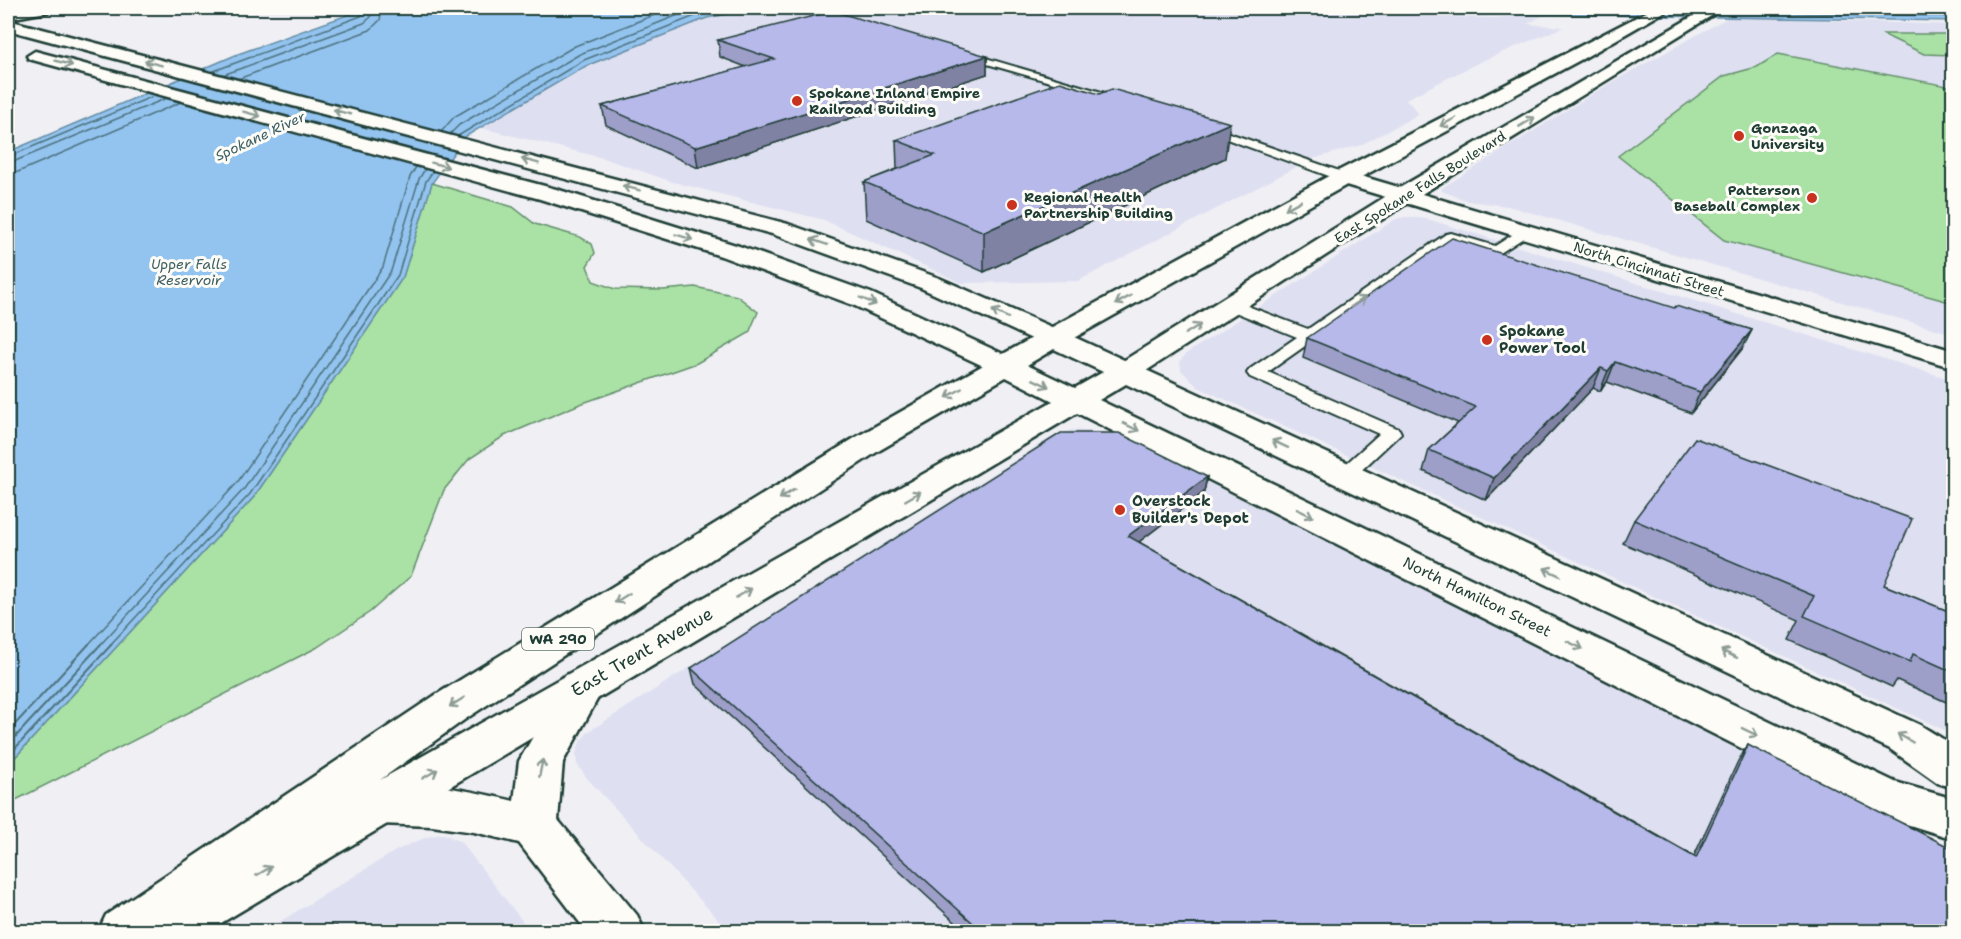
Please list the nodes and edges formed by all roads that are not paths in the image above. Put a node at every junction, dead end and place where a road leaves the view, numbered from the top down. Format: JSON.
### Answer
{"nodes":[{"id":1,"x":47,"y":8,"type":"edge"},
{"id":2,"x":1664,"y":8,"type":"edge"},
{"id":3,"x":1717,"y":8,"type":"edge"},
{"id":4,"x":8,"y":15,"type":"edge"},
{"id":5,"x":8,"y":25,"type":"edge"},
{"id":6,"x":949,"y":50,"type":"edge"},
{"id":7,"x":20,"y":51,"type":"dead end"},
{"id":8,"x":1139,"y":105,"type":"edge"},
{"id":9,"x":1191,"y":121,"type":"edge"},
{"id":10,"x":1344,"y":177,"type":"junction"},
{"id":11,"x":1404,"y":195,"type":"junction"},
{"id":12,"x":1523,"y":232,"type":"junction"},
{"id":13,"x":1231,"y":305,"type":"junction"},
{"id":14,"x":1310,"y":336,"type":"junction"},
{"id":15,"x":1053,"y":338,"type":"junction"},
{"id":16,"x":1953,"y":360,"type":"edge"},
{"id":17,"x":1004,"y":364,"type":"junction"},
{"id":18,"x":1125,"y":372,"type":"junction"},
{"id":19,"x":1078,"y":401,"type":"junction"},
{"id":20,"x":1345,"y":475,"type":"junction"},
{"id":21,"x":584,"y":685,"type":"junction"},
{"id":22,"x":1953,"y":770,"type":"edge"},
{"id":23,"x":379,"y":804,"type":"junction"},
{"id":24,"x":1953,"y":819,"type":"edge"},
{"id":25,"x":534,"y":826,"type":"junction"},
{"id":26,"x":124,"y":932,"type":"edge"},
{"id":27,"x":158,"y":932,"type":"edge"},
{"id":28,"x":620,"y":932,"type":"edge"}],
"edges":[{"from":1,"to":4,"type":"main road"},
{"from":2,"to":10,"type":"main road","one_way":true},
{"from":11,"to":3,"type":"main road","name":"East Spokane Falls Boulevard","one_way":true},
{"from":15,"to":5,"type":"main road","one_way":true},
{"from":6,"to":8,"type":"lane"},
{"from":7,"to":17,"type":"main road","name":"North Hamilton Street","one_way":true},
{"from":9,"to":10,"type":"lane"},
{"from":10,"to":11,"type":"main road","name":"North Cincinnati Street"},
{"from":10,"to":15,"type":"main road","one_way":true},
{"from":11,"to":12,"type":"main road","name":"North Cincinnati Street"},
{"from":11,"to":13,"type":"main road","name":"East Spokane Falls Boulevard"},
{"from":14,"to":12,"type":"lane","one_way":true},
{"from":12,"to":16,"type":"main road","name":"North Cincinnati Street"},
{"from":13,"to":14,"type":"lane"},
{"from":18,"to":13,"type":"main road","name":"East Spokane Falls Boulevard","one_way":true},
{"from":14,"to":20,"type":"lane"},
{"from":15,"to":17,"type":"main road"},
{"from":15,"to":18,"type":"main road"},
{"from":17,"to":19,"type":"main road","name":"North Hamilton Street","one_way":true},
{"from":17,"to":26,"type":"main road","number":"WA 290","one_way":true},
{"from":18,"to":19,"type":"main road","name":"East Trent Avenue"},
{"from":20,"to":18,"type":"main road","one_way":true},
{"from":21,"to":19,"type":"main road","name":"East Trent Avenue","one_way":true},
{"from":19,"to":24,"type":"main road","name":"North Hamilton Street","one_way":true},
{"from":22,"to":20,"type":"main road","one_way":true},
{"from":23,"to":21,"type":"main road","name":"East Trent Avenue","one_way":true},
{"from":25,"to":21,"type":"main road","one_way":true},
{"from":23,"to":25,"type":"main road"},
{"from":27,"to":23,"type":"main road","name":"East Trent Avenue","one_way":true},
{"from":25,"to":28,"type":"main road"}]}
